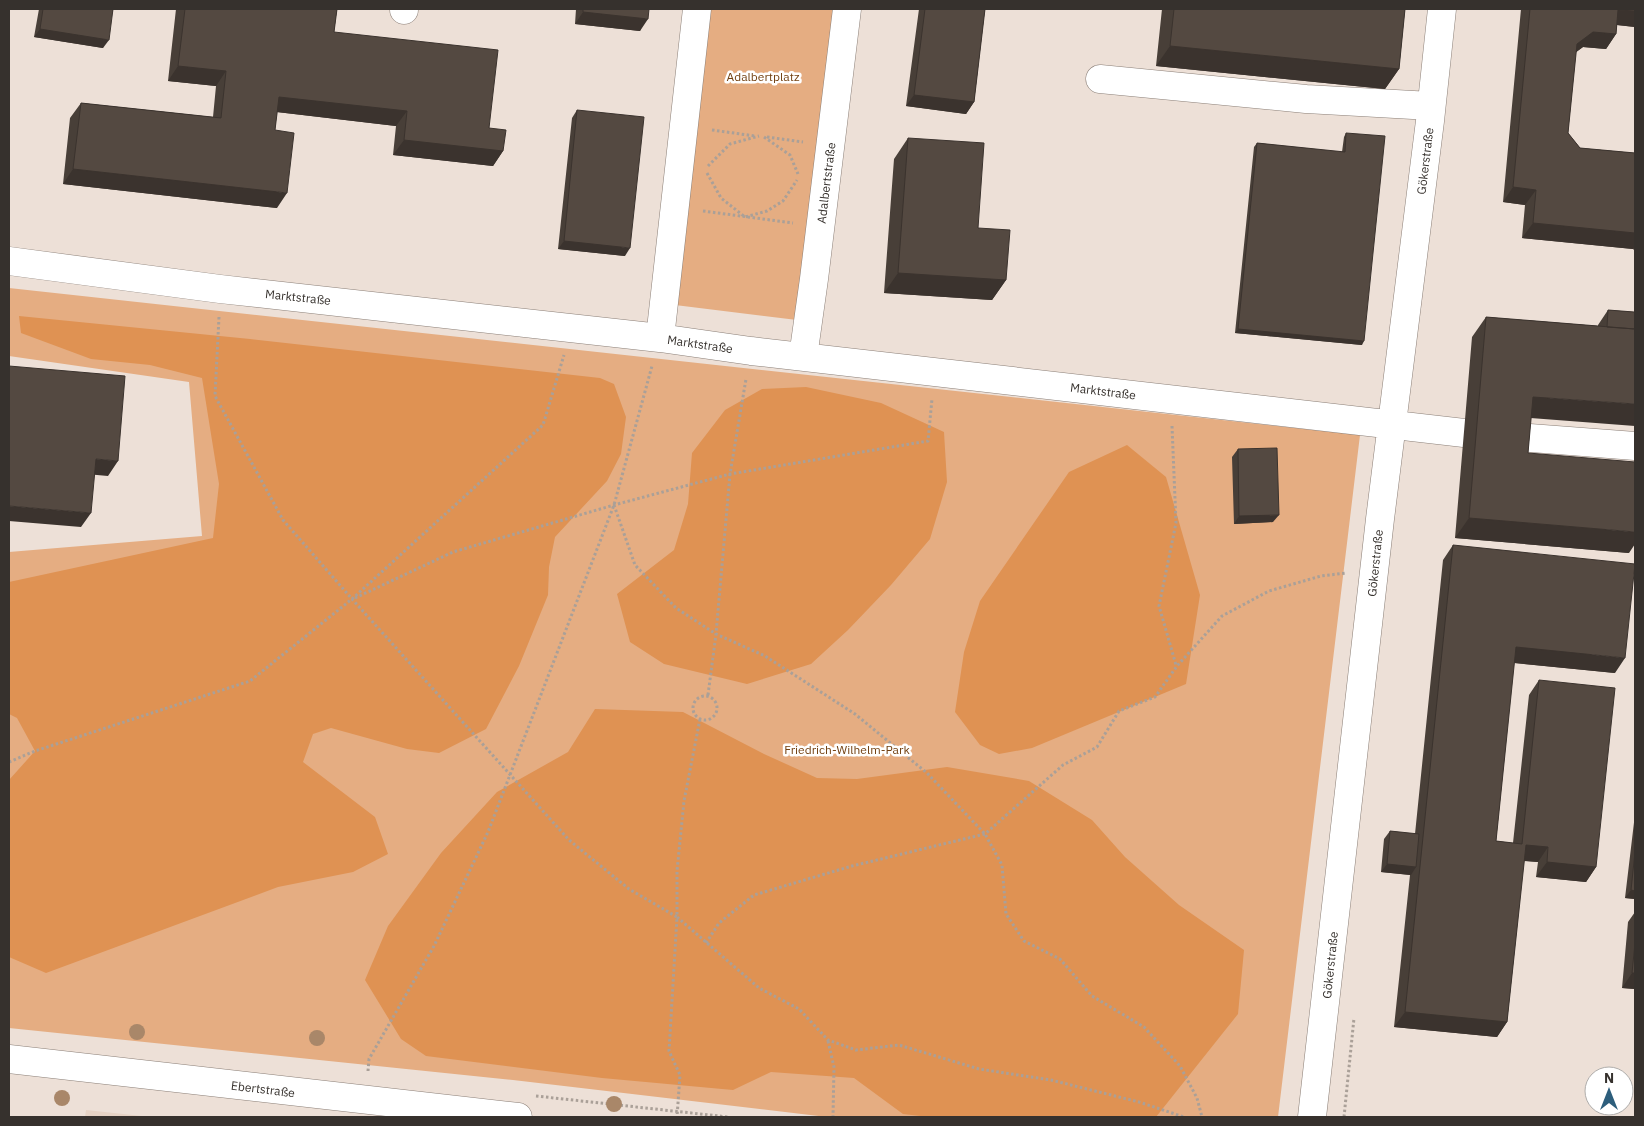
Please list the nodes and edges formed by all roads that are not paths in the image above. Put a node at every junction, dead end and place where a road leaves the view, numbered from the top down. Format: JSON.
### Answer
{"nodes":[{"id":1,"x":696,"y":9,"type":"edge"},
{"id":2,"x":847,"y":9,"type":"edge"},
{"id":3,"x":1442,"y":9,"type":"edge"},
{"id":4,"x":1100,"y":79,"type":"dead end"},
{"id":5,"x":1431,"y":106,"type":"junction"},
{"id":6,"x":9,"y":261,"type":"edge"},
{"id":7,"x":660,"y":338,"type":"junction"},
{"id":8,"x":803,"y":357,"type":"junction"},
{"id":9,"x":1392,"y":425,"type":"junction"},
{"id":10,"x":1464,"y":433,"type":"dead end"},
{"id":11,"x":1517,"y":437,"type":"edge"},
{"id":12,"x":1635,"y":446,"type":"edge"},
{"id":13,"x":9,"y":1059,"type":"edge"},
{"id":14,"x":367,"y":1098,"type":"edge"},
{"id":15,"x":517,"y":1112,"type":"edge"},
{"id":16,"x":1312,"y":1117,"type":"edge"}],
"edges":[{"from":1,"to":7,"type":"street"},
{"from":2,"to":8,"type":"street","name":"Adalbertstraße"},
{"from":3,"to":5,"type":"street","name":"Gökerstraße"},
{"from":4,"to":5,"type":"street"},
{"from":5,"to":9,"type":"street","name":"Gökerstraße"},
{"from":6,"to":7,"type":"street","name":"Marktstraße"},
{"from":7,"to":8,"type":"street","name":"Marktstraße"},
{"from":8,"to":9,"type":"street","name":"Marktstraße"},
{"from":9,"to":10,"type":"street","name":"Marktstraße"},
{"from":9,"to":16,"type":"street","name":"Gökerstraße"},
{"from":11,"to":12,"type":"street"},
{"from":13,"to":14,"type":"street","name":"Ebertstraße"},
{"from":14,"to":15,"type":"street","name":"Ebertstraße"}]}
